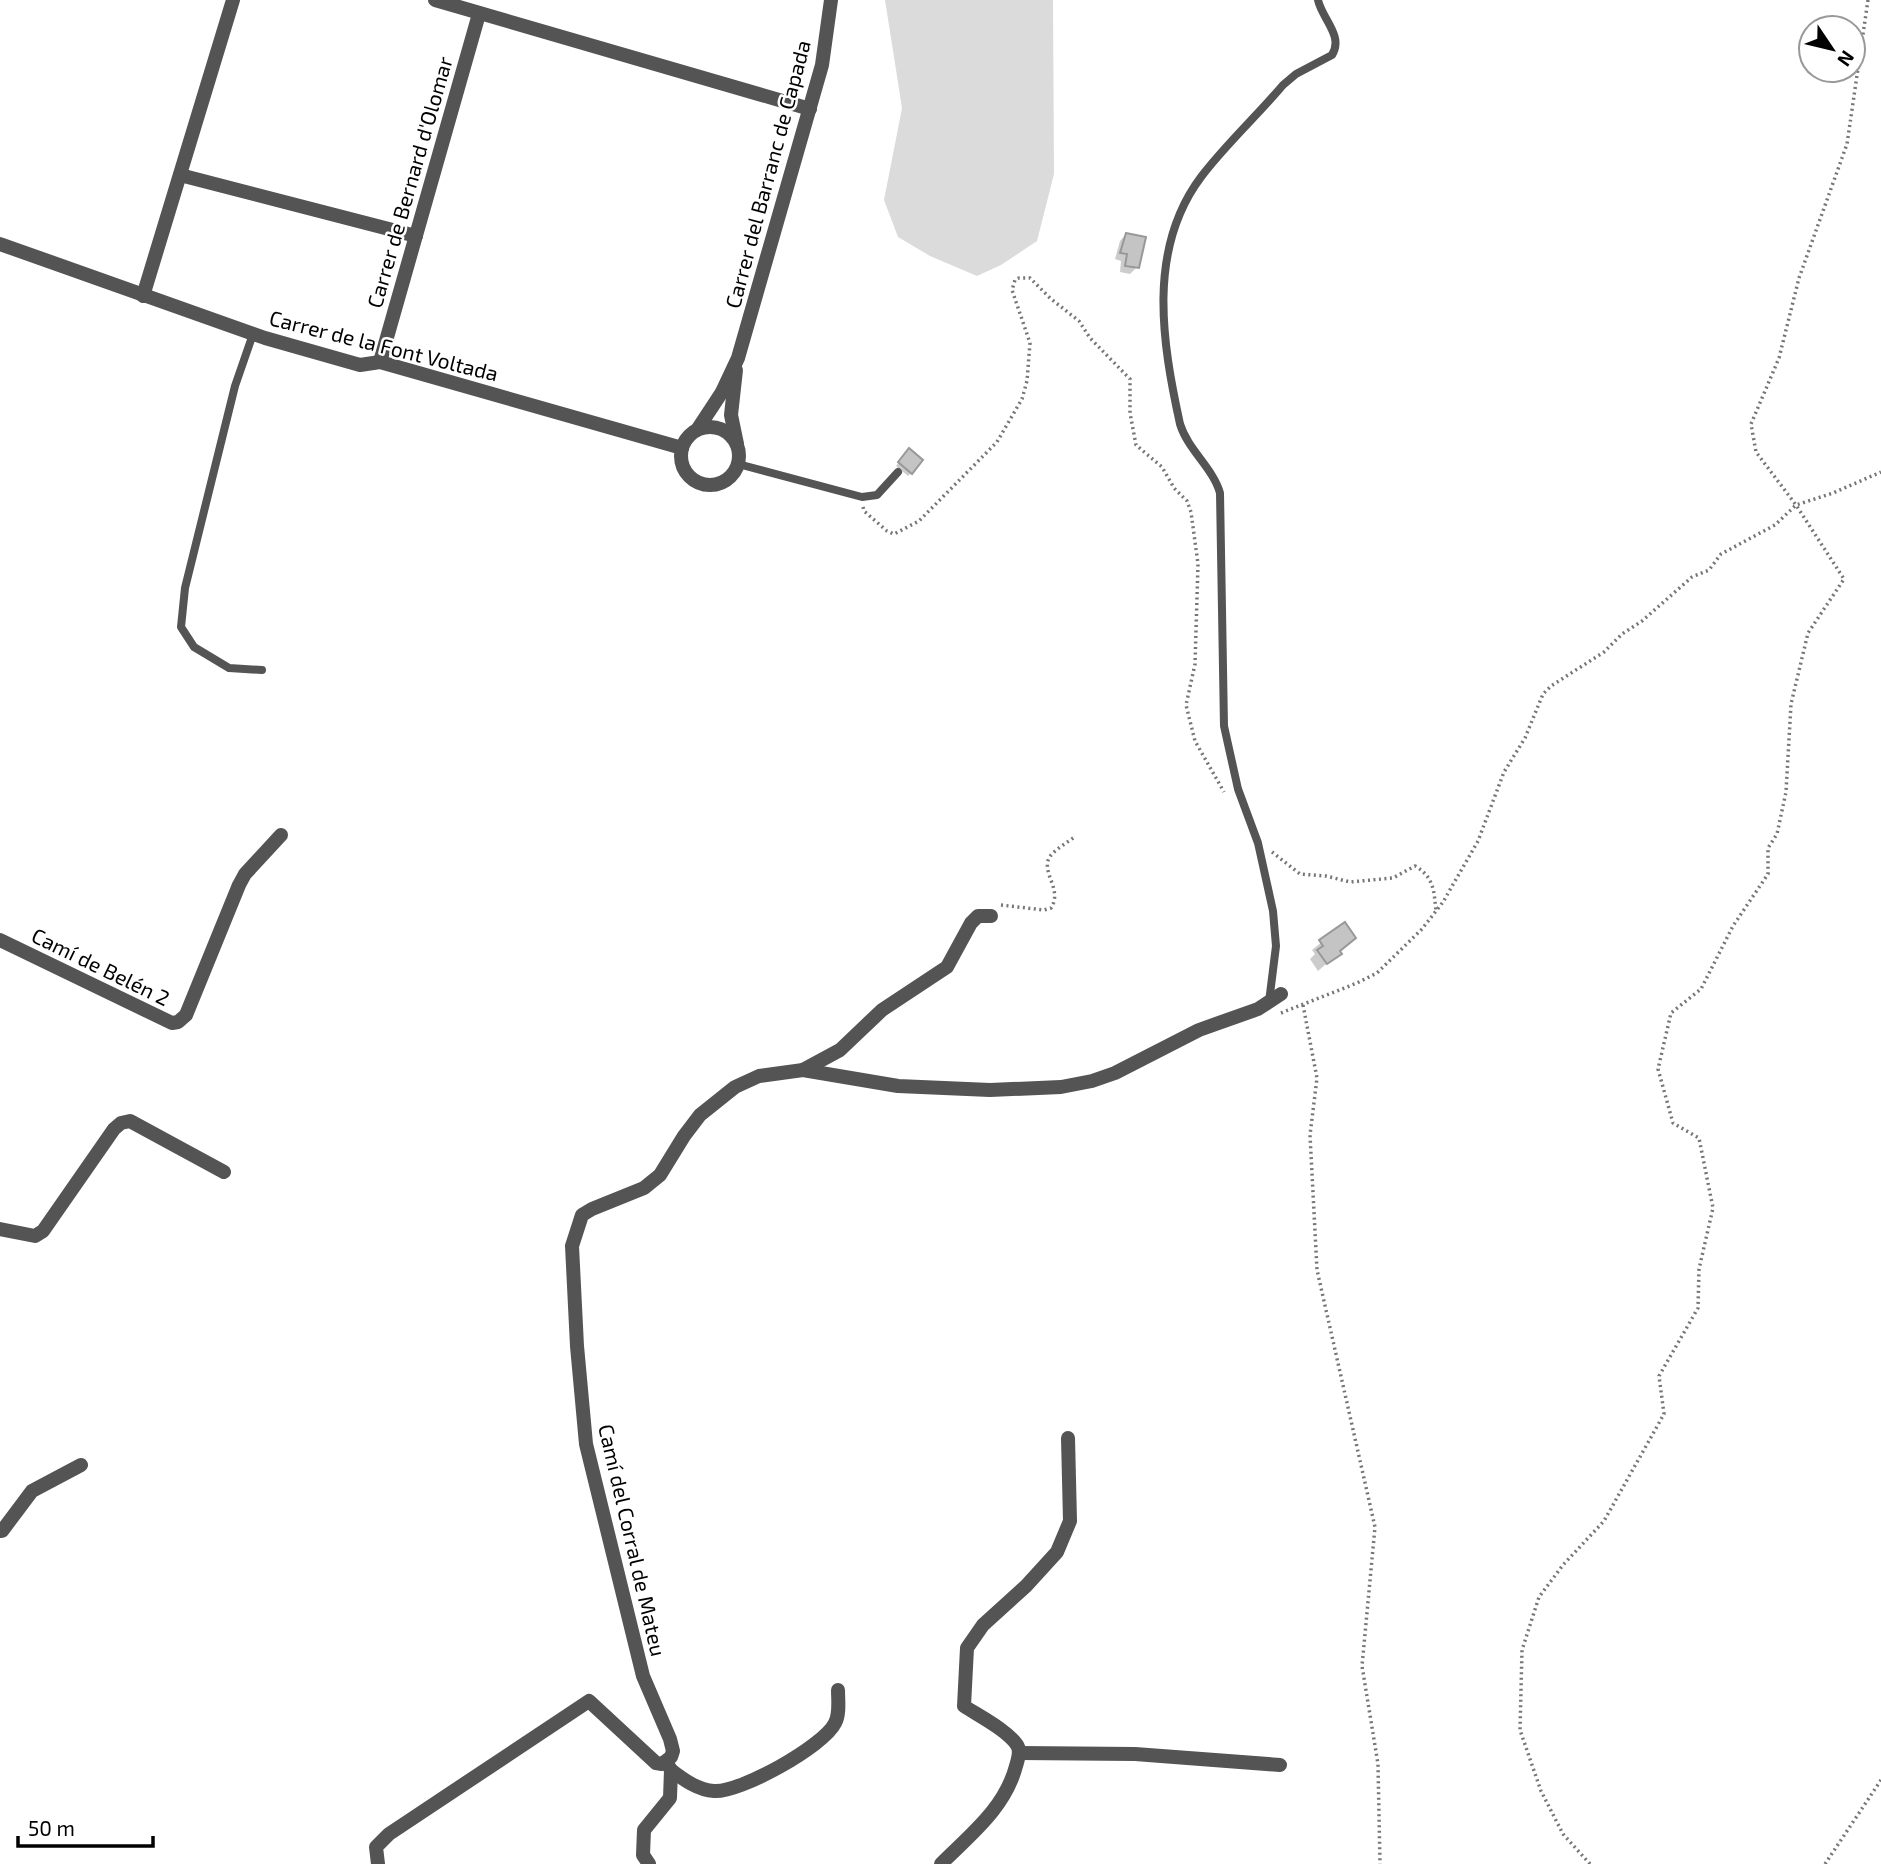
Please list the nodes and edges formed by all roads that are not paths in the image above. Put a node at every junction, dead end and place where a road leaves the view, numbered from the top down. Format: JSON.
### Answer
{"nodes":[{"id":1,"x":233,"y":0,"type":"edge"},
{"id":2,"x":435,"y":0,"type":"edge"},
{"id":3,"x":831,"y":0,"type":"edge"},
{"id":4,"x":1318,"y":0,"type":"edge"},
{"id":5,"x":479,"y":13,"type":"junction"},
{"id":6,"x":810,"y":110,"type":"junction"},
{"id":7,"x":180,"y":174,"type":"junction"},
{"id":8,"x":416,"y":236,"type":"junction"},
{"id":9,"x":0,"y":244,"type":"edge"},
{"id":10,"x":143,"y":296,"type":"junction"},
{"id":11,"x":253,"y":334,"type":"junction"},
{"id":12,"x":738,"y":358,"type":"junction"},
{"id":13,"x":380,"y":362,"type":"junction"},
{"id":14,"x":697,"y":430,"type":"junction"},
{"id":15,"x":737,"y":444,"type":"junction"},
{"id":16,"x":682,"y":448,"type":"junction"},
{"id":17,"x":738,"y":464,"type":"junction"},
{"id":18,"x":898,"y":472,"type":"dead end"},
{"id":19,"x":262,"y":670,"type":"dead end"},
{"id":20,"x":281,"y":835,"type":"dead end"},
{"id":21,"x":985,"y":916,"type":"road end"},
{"id":22,"x":0,"y":940,"type":"edge"},
{"id":23,"x":1270,"y":1002,"type":"joint"},
{"id":24,"x":803,"y":1070,"type":"junction"},
{"id":25,"x":224,"y":1172,"type":"dead end"},
{"id":26,"x":0,"y":1229,"type":"edge"},
{"id":27,"x":1068,"y":1438,"type":"dead end"},
{"id":28,"x":81,"y":1465,"type":"dead end"},
{"id":29,"x":0,"y":1531,"type":"edge"},
{"id":30,"x":838,"y":1690,"type":"dead end"},
{"id":31,"x":1019,"y":1753,"type":"junction"},
{"id":32,"x":1280,"y":1765,"type":"dead end"},
{"id":33,"x":669,"y":1766,"type":"junction"},
{"id":34,"x":378,"y":1864,"type":"edge"},
{"id":35,"x":649,"y":1864,"type":"edge"},
{"id":36,"x":941,"y":1864,"type":"edge"}],
"edges":[{"from":1,"to":7,"type":"street"},
{"from":2,"to":5,"type":"street"},
{"from":3,"to":6,"type":"street","name":"Carrer del Barranc de Capada"},
{"from":4,"to":23,"type":"lane"},
{"from":5,"to":6,"type":"street"},
{"from":5,"to":8,"type":"street","name":"Carrer de Bernard d'Olomar"},
{"from":6,"to":12,"type":"street","name":"Carrer del Barranc de Capada"},
{"from":7,"to":8,"type":"street"},
{"from":7,"to":10,"type":"street"},
{"from":8,"to":13,"type":"street","name":"Carrer de Bernard d'Olomar"},
{"from":9,"to":10,"type":"street","name":"Carrer de la Font Voltada"},
{"from":10,"to":11,"type":"street","name":"Carrer de la Font Voltada"},
{"from":11,"to":13,"type":"street","name":"Carrer de la Font Voltada"},
{"from":11,"to":19,"type":"lane"},
{"from":12,"to":14,"type":"street","name":"Carrer del Barranc de Capada"},
{"from":12,"to":15,"type":"street","name":"Carrer del Barranc de Capada"},
{"from":13,"to":16,"type":"street","name":"Carrer de la Font Voltada"},
{"from":14,"to":15,"type":"street"},
{"from":14,"to":16,"type":"street"},
{"from":15,"to":17,"type":"street"},
{"from":16,"to":17,"type":"street"},
{"from":17,"to":18,"type":"lane"},
{"from":20,"to":22,"type":"street","name":"Camí de Belén 2"},
{"from":21,"to":24,"type":"street"},
{"from":23,"to":24,"type":"street","name":"Camí del Corral de Mateu"},
{"from":24,"to":33,"type":"street","name":"Camí del Corral de Mateu"},
{"from":25,"to":26,"type":"street"},
{"from":27,"to":31,"type":"street"},
{"from":28,"to":29,"type":"street"},
{"from":30,"to":33,"type":"street"},
{"from":31,"to":32,"type":"street"},
{"from":31,"to":36,"type":"street"},
{"from":33,"to":34,"type":"street"},
{"from":33,"to":35,"type":"street","name":"Camí del Corral de Mateu"}]}
